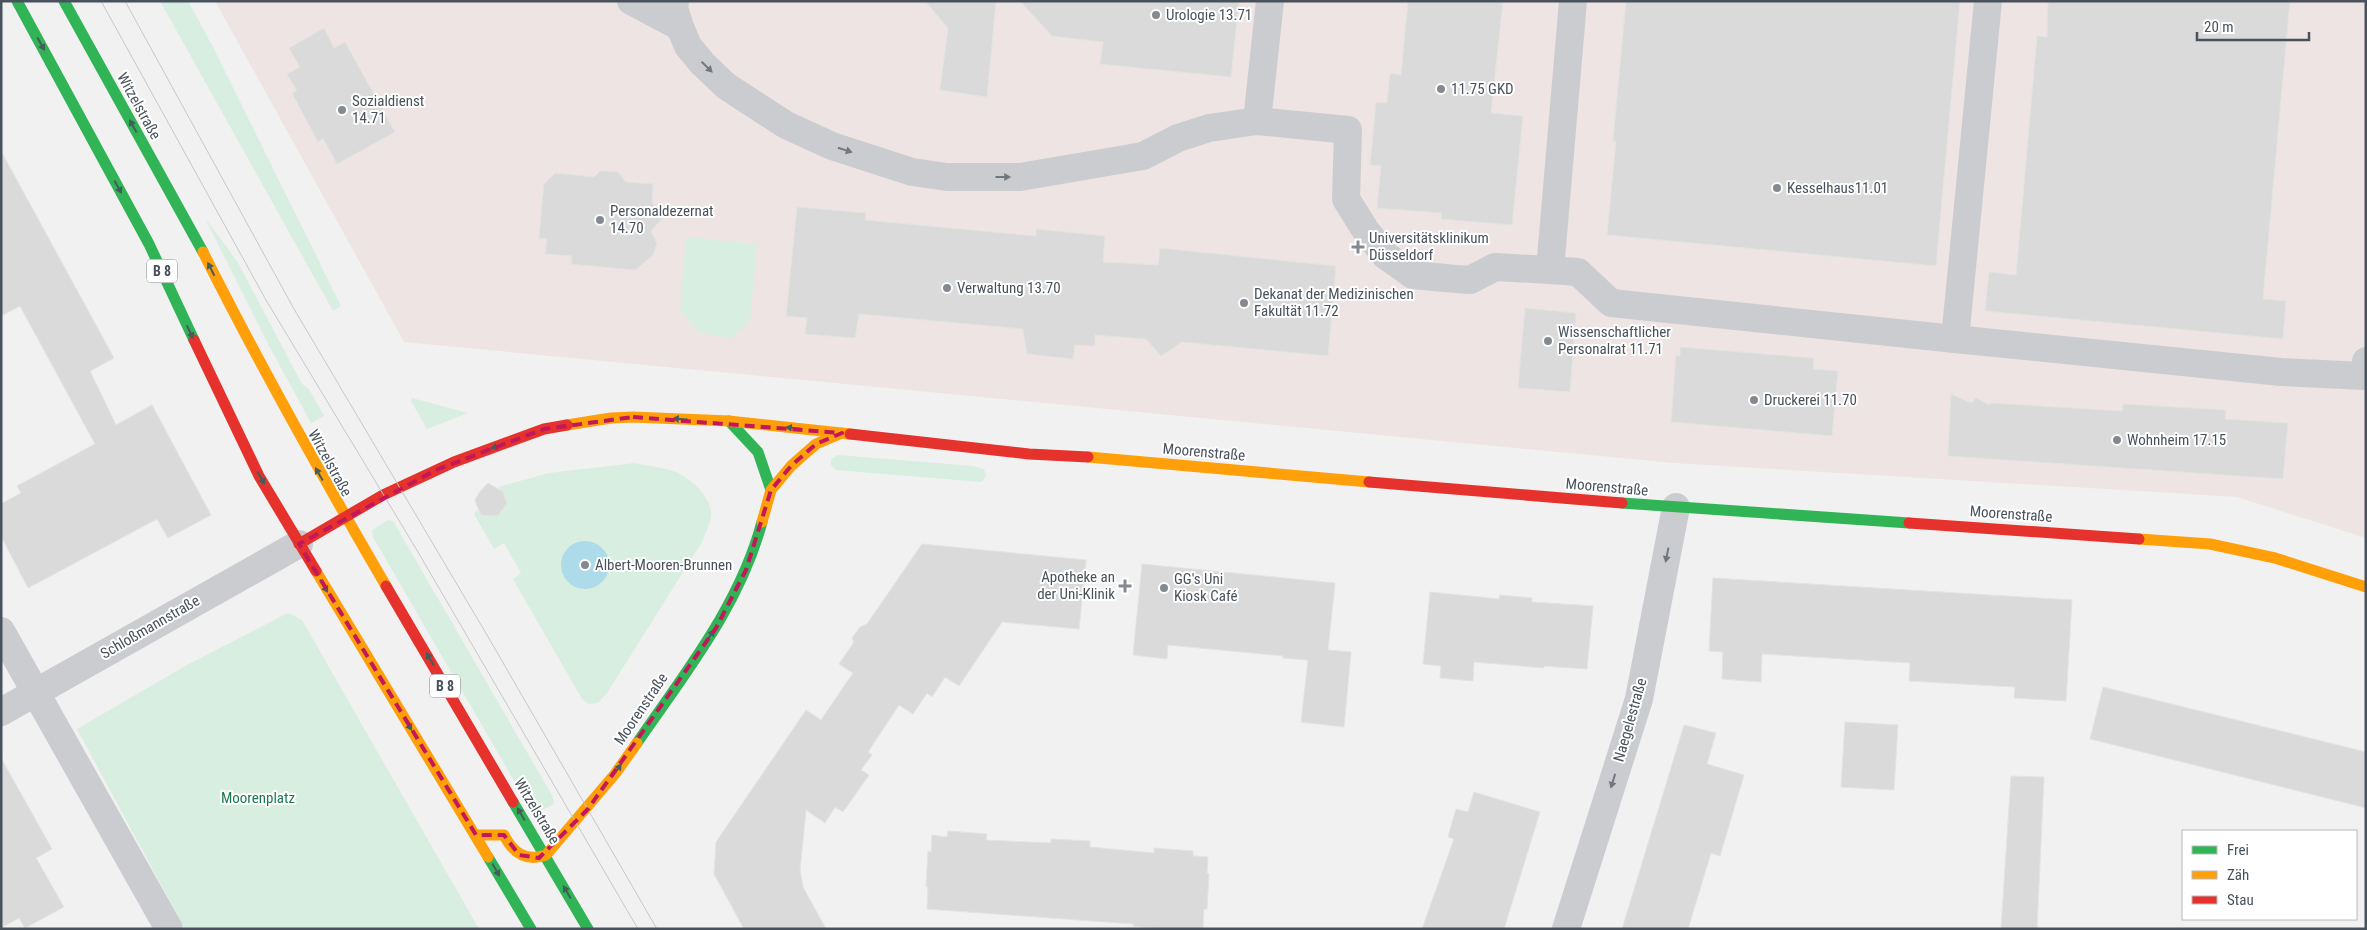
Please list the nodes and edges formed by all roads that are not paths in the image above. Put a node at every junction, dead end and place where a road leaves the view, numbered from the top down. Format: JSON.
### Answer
{"nodes":[{"id":1,"x":17,"y":1,"type":"edge"},
{"id":2,"x":64,"y":1,"type":"edge"},
{"id":3,"x":631,"y":1,"type":"edge"},
{"id":4,"x":1270,"y":1,"type":"edge"},
{"id":5,"x":1574,"y":1,"type":"edge"},
{"id":6,"x":1988,"y":1,"type":"edge"},
{"id":7,"x":677,"y":14,"type":"edge"},
{"id":8,"x":1257,"y":120,"type":"junction"},
{"id":9,"x":1550,"y":270,"type":"junction"},
{"id":10,"x":1955,"y":339,"type":"junction"},
{"id":11,"x":2366,"y":361,"type":"edge"},
{"id":12,"x":729,"y":422,"type":"junction"},
{"id":13,"x":842,"y":433,"type":"junction"},
{"id":14,"x":771,"y":490,"type":"junction"},
{"id":15,"x":1676,"y":507,"type":"junction"},
{"id":16,"x":344,"y":517,"type":"junction"},
{"id":17,"x":299,"y":544,"type":"junction"},
{"id":18,"x":2366,"y":587,"type":"edge"},
{"id":19,"x":1,"y":631,"type":"edge"},
{"id":20,"x":36,"y":693,"type":"junction"},
{"id":21,"x":1,"y":712,"type":"edge"},
{"id":22,"x":476,"y":834,"type":"junction"},
{"id":23,"x":546,"y":856,"type":"junction"},
{"id":24,"x":168,"y":929,"type":"edge"},
{"id":25,"x":531,"y":929,"type":"edge"},
{"id":26,"x":588,"y":929,"type":"edge"},
{"id":27,"x":1566,"y":929,"type":"edge"}],
"edges":[{"from":1,"to":17,"type":"street","number":"B 8","one_way":true},
{"from":16,"to":2,"type":"street","name":"Witzelstraße","number":"B 8","one_way":true},
{"from":3,"to":7,"type":"street"},
{"from":4,"to":8,"type":"street"},
{"from":5,"to":9,"type":"street"},
{"from":6,"to":10,"type":"street"},
{"from":7,"to":8,"type":"street","one_way":true},
{"from":8,"to":9,"type":"street"},
{"from":9,"to":10,"type":"street"},
{"from":10,"to":11,"type":"street"},
{"from":13,"to":12,"type":"street","name":"Moorenstraße","one_way":true},
{"from":12,"to":14,"type":"street"},
{"from":12,"to":16,"type":"street","name":"Moorenstraße","one_way":true},
{"from":13,"to":14,"type":"street","name":"Moorenstraße"},
{"from":13,"to":15,"type":"street","name":"Moorenstraße"},
{"from":23,"to":14,"type":"street","name":"Moorenstraße","one_way":true},
{"from":15,"to":18,"type":"street","name":"Moorenstraße"},
{"from":15,"to":27,"type":"street","name":"Naegelestraße","one_way":true},
{"from":16,"to":17,"type":"street","name":"Moorenstraße"},
{"from":23,"to":16,"type":"street","name":"Witzelstraße","number":"B 8","one_way":true},
{"from":17,"to":20,"type":"street","name":"Schloßmannstraße"},
{"from":17,"to":22,"type":"street","number":"B 8","one_way":true},
{"from":19,"to":20,"type":"street"},
{"from":20,"to":21,"type":"street","name":"Schloßmannstraße"},
{"from":20,"to":24,"type":"street"},
{"from":22,"to":23,"type":"street"},
{"from":22,"to":25,"type":"street","number":"B 8","one_way":true},
{"from":26,"to":23,"type":"street","name":"Witzelstraße","number":"B 8","one_way":true}]}
